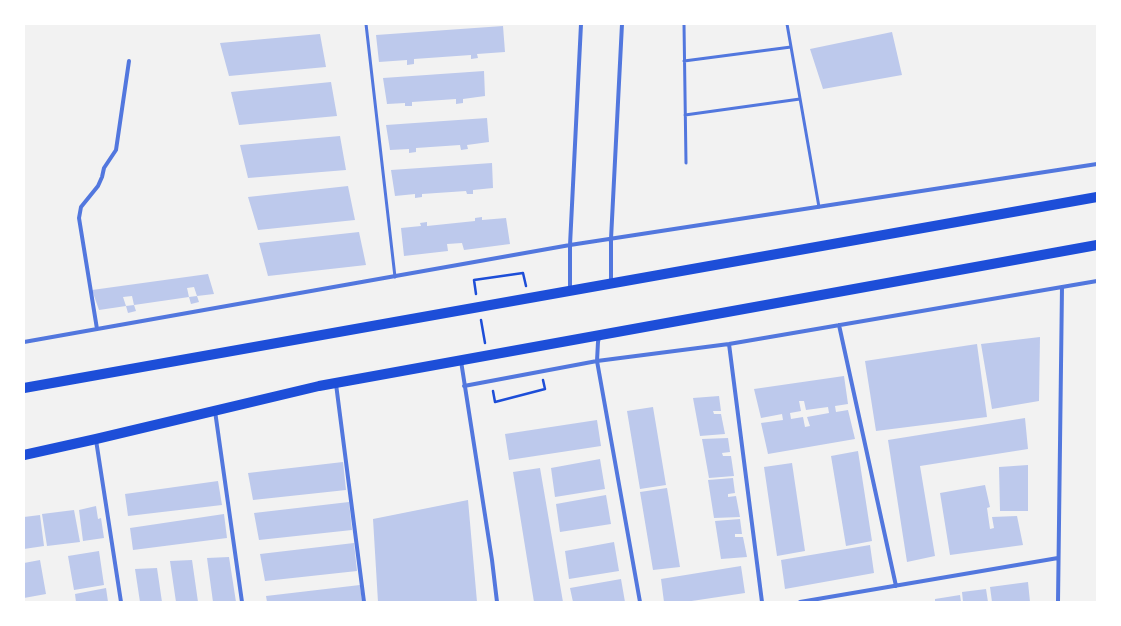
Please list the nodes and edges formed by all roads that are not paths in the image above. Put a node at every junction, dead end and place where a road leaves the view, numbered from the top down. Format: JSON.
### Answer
{"nodes":[{"id":1,"x":366,"y":24,"type":"edge"},
{"id":2,"x":581,"y":24,"type":"edge"},
{"id":3,"x":622,"y":24,"type":"edge"},
{"id":4,"x":684,"y":24,"type":"edge"},
{"id":5,"x":787,"y":24,"type":"edge"},
{"id":6,"x":791,"y":48,"type":"junction"},
{"id":7,"x":129,"y":61,"type":"dead end"},
{"id":8,"x":684,"y":61,"type":"junction"},
{"id":9,"x":800,"y":99,"type":"junction"},
{"id":10,"x":686,"y":115,"type":"junction"},
{"id":11,"x":686,"y":163,"type":"dead end"},
{"id":12,"x":1097,"y":164,"type":"edge"},
{"id":13,"x":1097,"y":197,"type":"edge"},
{"id":14,"x":819,"y":207,"type":"junction"},
{"id":15,"x":611,"y":239,"type":"junction"},
{"id":16,"x":570,"y":245,"type":"junction"},
{"id":17,"x":1097,"y":245,"type":"edge"},
{"id":18,"x":396,"y":277,"type":"junction"},
{"id":19,"x":1097,"y":281,"type":"edge"},
{"id":20,"x":611,"y":284,"type":"junction"},
{"id":21,"x":1062,"y":287,"type":"junction"},
{"id":22,"x":570,"y":291,"type":"junction"},
{"id":23,"x":839,"y":325,"type":"junction"},
{"id":24,"x":97,"y":329,"type":"junction"},
{"id":25,"x":600,"y":334,"type":"junction"},
{"id":26,"x":24,"y":342,"type":"edge"},
{"id":27,"x":729,"y":344,"type":"junction"},
{"id":28,"x":597,"y":361,"type":"junction"},
{"id":29,"x":461,"y":362,"type":"junction"},
{"id":30,"x":336,"y":383,"type":"junction"},
{"id":31,"x":464,"y":386,"type":"junction"},
{"id":32,"x":24,"y":388,"type":"edge"},
{"id":33,"x":215,"y":411,"type":"junction"},
{"id":34,"x":96,"y":439,"type":"junction"},
{"id":35,"x":24,"y":455,"type":"edge"},
{"id":36,"x":1058,"y":558,"type":"junction"},
{"id":37,"x":896,"y":586,"type":"junction"},
{"id":38,"x":120,"y":602,"type":"edge"},
{"id":39,"x":242,"y":602,"type":"edge"},
{"id":40,"x":364,"y":602,"type":"edge"},
{"id":41,"x":497,"y":602,"type":"edge"},
{"id":42,"x":640,"y":602,"type":"edge"},
{"id":43,"x":762,"y":602,"type":"edge"},
{"id":44,"x":800,"y":602,"type":"edge"},
{"id":45,"x":1058,"y":602,"type":"edge"}],
"edges":[{"from":1,"to":18,"type":"lane"},
{"from":2,"to":16,"type":"street"},
{"from":3,"to":15,"type":"street"},
{"from":4,"to":8,"type":"lane"},
{"from":5,"to":6,"type":"lane"},
{"from":6,"to":8,"type":"lane"},
{"from":6,"to":9,"type":"lane"},
{"from":7,"to":24,"type":"street"},
{"from":8,"to":10,"type":"lane"},
{"from":9,"to":10,"type":"lane"},
{"from":9,"to":14,"type":"lane"},
{"from":10,"to":11,"type":"lane"},
{"from":12,"to":14,"type":"street"},
{"from":13,"to":20,"type":"main road"},
{"from":14,"to":15,"type":"street"},
{"from":15,"to":16,"type":"street"},
{"from":15,"to":20,"type":"street"},
{"from":16,"to":18,"type":"street"},
{"from":16,"to":22,"type":"street"},
{"from":17,"to":25,"type":"main road"},
{"from":18,"to":24,"type":"street"},
{"from":19,"to":21,"type":"street"},
{"from":20,"to":22,"type":"main road"},
{"from":21,"to":23,"type":"street"},
{"from":21,"to":36,"type":"street"},
{"from":22,"to":32,"type":"main road"},
{"from":23,"to":27,"type":"street"},
{"from":23,"to":37,"type":"street"},
{"from":24,"to":26,"type":"street"},
{"from":25,"to":28,"type":"street"},
{"from":25,"to":29,"type":"main road"},
{"from":27,"to":28,"type":"street"},
{"from":27,"to":43,"type":"street"},
{"from":28,"to":31,"type":"street"},
{"from":28,"to":42,"type":"street"},
{"from":29,"to":30,"type":"main road"},
{"from":29,"to":31,"type":"street"},
{"from":30,"to":33,"type":"main road"},
{"from":30,"to":40,"type":"street"},
{"from":31,"to":41,"type":"street"},
{"from":33,"to":34,"type":"main road"},
{"from":33,"to":39,"type":"street"},
{"from":34,"to":35,"type":"main road"},
{"from":34,"to":38,"type":"street"},
{"from":36,"to":37,"type":"street"},
{"from":36,"to":45,"type":"street"},
{"from":37,"to":44,"type":"street"}]}
